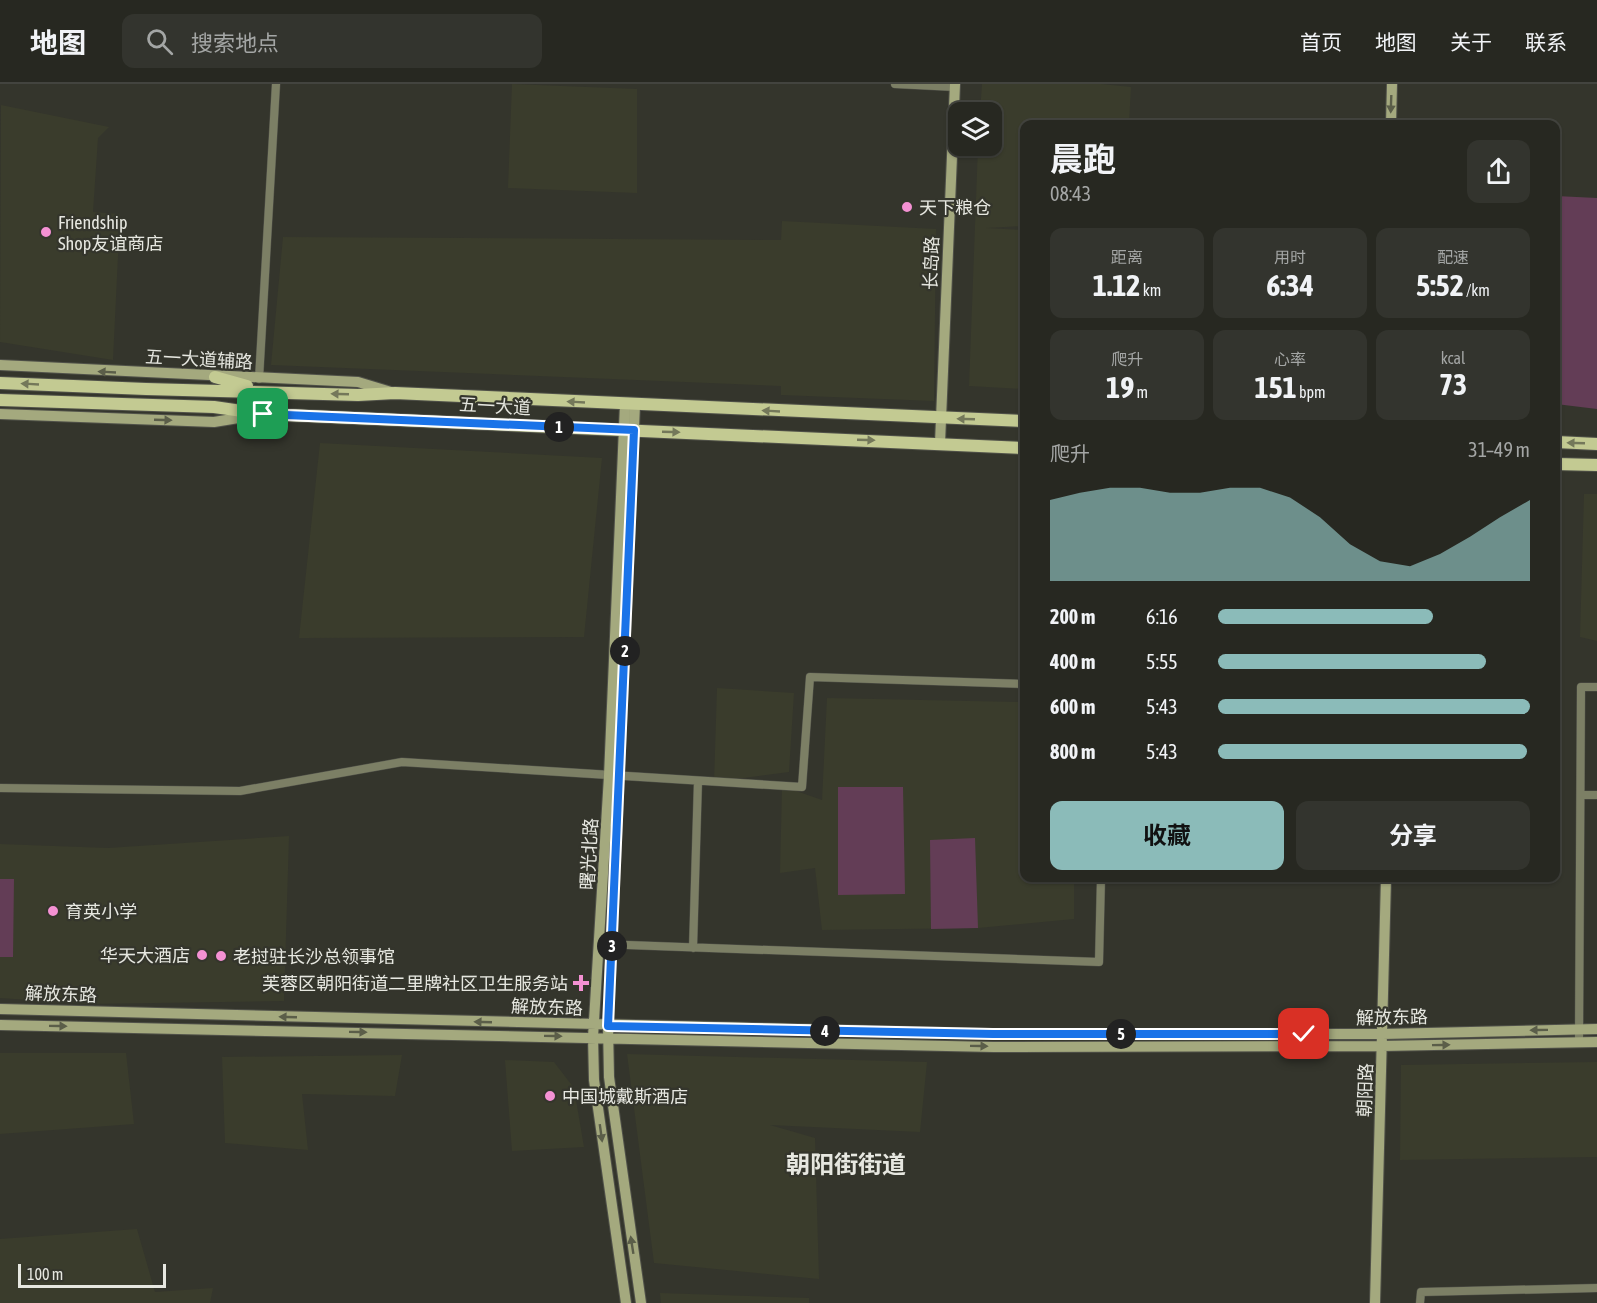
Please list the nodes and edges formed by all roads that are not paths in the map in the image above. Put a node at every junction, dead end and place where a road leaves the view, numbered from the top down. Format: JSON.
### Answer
{"nodes":[{"id":1,"x":276,"y":84,"type":"edge"},
{"id":2,"x":895,"y":84,"type":"edge"},
{"id":3,"x":1392,"y":84,"type":"edge"},
{"id":4,"x":955,"y":85,"type":"edge"},
{"id":5,"x":1390,"y":120,"type":"edge"},
{"id":6,"x":0,"y":365,"type":"edge"},
{"id":7,"x":215,"y":377,"type":"joint"},
{"id":8,"x":3,"y":382,"type":"edge"},
{"id":9,"x":261,"y":385,"type":"junction"},
{"id":10,"x":2,"y":401,"type":"edge"},
{"id":11,"x":630,"y":404,"type":"junction"},
{"id":12,"x":0,"y":414,"type":"edge"},
{"id":13,"x":263,"y":414,"type":"junction"},
{"id":14,"x":941,"y":418,"type":"junction"},
{"id":15,"x":1020,"y":422,"type":"edge"},
{"id":16,"x":629,"y":430,"type":"junction"},
{"id":17,"x":1560,"y":442,"type":"edge"},
{"id":18,"x":940,"y":443,"type":"junction"},
{"id":19,"x":1597,"y":444,"type":"edge"},
{"id":20,"x":1020,"y":448,"type":"edge"},
{"id":21,"x":1560,"y":464,"type":"edge"},
{"id":22,"x":1597,"y":465,"type":"edge"},
{"id":23,"x":1020,"y":684,"type":"edge"},
{"id":24,"x":1597,"y":687,"type":"edge"},
{"id":25,"x":615,"y":777,"type":"junction"},
{"id":26,"x":698,"y":781,"type":"junction"},
{"id":27,"x":0,"y":788,"type":"edge"},
{"id":28,"x":1581,"y":795,"type":"junction"},
{"id":29,"x":1597,"y":795,"type":"edge"},
{"id":30,"x":1101,"y":882,"type":"edge"},
{"id":31,"x":1386,"y":882,"type":"edge"},
{"id":32,"x":1392,"y":882,"type":"edge"},
{"id":33,"x":600,"y":944,"type":"junction"},
{"id":34,"x":612,"y":945,"type":"junction"},
{"id":35,"x":693,"y":948,"type":"junction"},
{"id":36,"x":0,"y":1009,"type":"edge"},
{"id":37,"x":0,"y":1025,"type":"edge"},
{"id":38,"x":594,"y":1025,"type":"junction"},
{"id":39,"x":1579,"y":1029,"type":"junction"},
{"id":40,"x":1597,"y":1029,"type":"edge"},
{"id":41,"x":609,"y":1031,"type":"junction"},
{"id":42,"x":1385,"y":1034,"type":"junction"},
{"id":43,"x":594,"y":1037,"type":"junction"},
{"id":44,"x":1579,"y":1041,"type":"junction"},
{"id":45,"x":1597,"y":1042,"type":"edge"},
{"id":46,"x":1386,"y":1046,"type":"junction"},
{"id":47,"x":1597,"y":1288,"type":"edge"},
{"id":48,"x":626,"y":1303,"type":"edge"},
{"id":49,"x":641,"y":1303,"type":"edge"},
{"id":50,"x":1376,"y":1303,"type":"edge"},
{"id":51,"x":1383,"y":1303,"type":"edge"},
{"id":52,"x":1420,"y":1303,"type":"edge"}],
"edges":[{"from":1,"to":9,"type":"street"},
{"from":2,"to":4,"type":"street"},
{"from":3,"to":5,"type":"main road","one_way":true},
{"from":4,"to":14,"type":"main road","name":"长岛路"},
{"from":7,"to":6,"type":"main road","name":"五一大道辅路","one_way":true},
{"from":7,"to":9,"type":"main road"},
{"from":9,"to":8,"type":"main road","name":"五一大道","one_way":true},
{"from":11,"to":9,"type":"main road","name":"五一大道","one_way":true},
{"from":10,"to":13,"type":"main road","name":"五一大道"},
{"from":14,"to":11,"type":"main road","name":"五一大道","one_way":true},
{"from":11,"to":16,"type":"main road","name":"曙光北路"},
{"from":12,"to":13,"type":"main road","one_way":true},
{"from":13,"to":16,"type":"main road","name":"五一大道"},
{"from":15,"to":14,"type":"main road","name":"五一大道","one_way":true},
{"from":14,"to":18,"type":"main road","name":"长岛路"},
{"from":16,"to":18,"type":"main road","name":"五一大道","one_way":true},
{"from":16,"to":25,"type":"main road","name":"曙光北路"},
{"from":19,"to":17,"type":"main road","one_way":true},
{"from":18,"to":20,"type":"main road","name":"五一大道"},
{"from":21,"to":22,"type":"main road"},
{"from":23,"to":26,"type":"street"},
{"from":24,"to":28,"type":"street"},
{"from":25,"to":26,"type":"street"},
{"from":25,"to":27,"type":"street"},
{"from":25,"to":33,"type":"main road","name":"曙光北路"},
{"from":25,"to":34,"type":"main road","name":"曙光北路"},
{"from":26,"to":35,"type":"street"},
{"from":28,"to":29,"type":"street"},
{"from":28,"to":39,"type":"street"},
{"from":30,"to":35,"type":"street"},
{"from":31,"to":42,"type":"main road","name":"朝阳路"},
{"from":32,"to":42,"type":"main road","name":"朝阳路"},
{"from":33,"to":34,"type":"street"},
{"from":33,"to":38,"type":"main road","name":"曙光北路"},
{"from":34,"to":35,"type":"street"},
{"from":34,"to":41,"type":"main road","name":"曙光北路"},
{"from":38,"to":36,"type":"main road","name":"解放东路","one_way":true},
{"from":37,"to":43,"type":"main road","name":"解放东路","one_way":true},
{"from":38,"to":41,"type":"main road","name":"解放东路"},
{"from":38,"to":43,"type":"main road","name":"曙光北路"},
{"from":39,"to":40,"type":"main road","name":"解放东路"},
{"from":39,"to":42,"type":"main road","name":"解放东路","one_way":true},
{"from":39,"to":44,"type":"street"},
{"from":41,"to":42,"type":"main road","name":"解放东路"},
{"from":41,"to":43,"type":"main road","name":"解放东路"},
{"from":41,"to":46,"type":"main road","name":"解放东路","one_way":true},
{"from":49,"to":41,"type":"main road","name":"曙光北路","one_way":true},
{"from":42,"to":46,"type":"main road","name":"朝阳路"},
{"from":43,"to":48,"type":"main road","name":"曙光北路","one_way":true},
{"from":44,"to":45,"type":"main road","name":"解放东路"},
{"from":46,"to":44,"type":"main road","name":"解放东路","one_way":true},
{"from":46,"to":50,"type":"main road","name":"朝阳路"},
{"from":46,"to":51,"type":"main road","name":"朝阳路"},
{"from":47,"to":52,"type":"street"}]}
